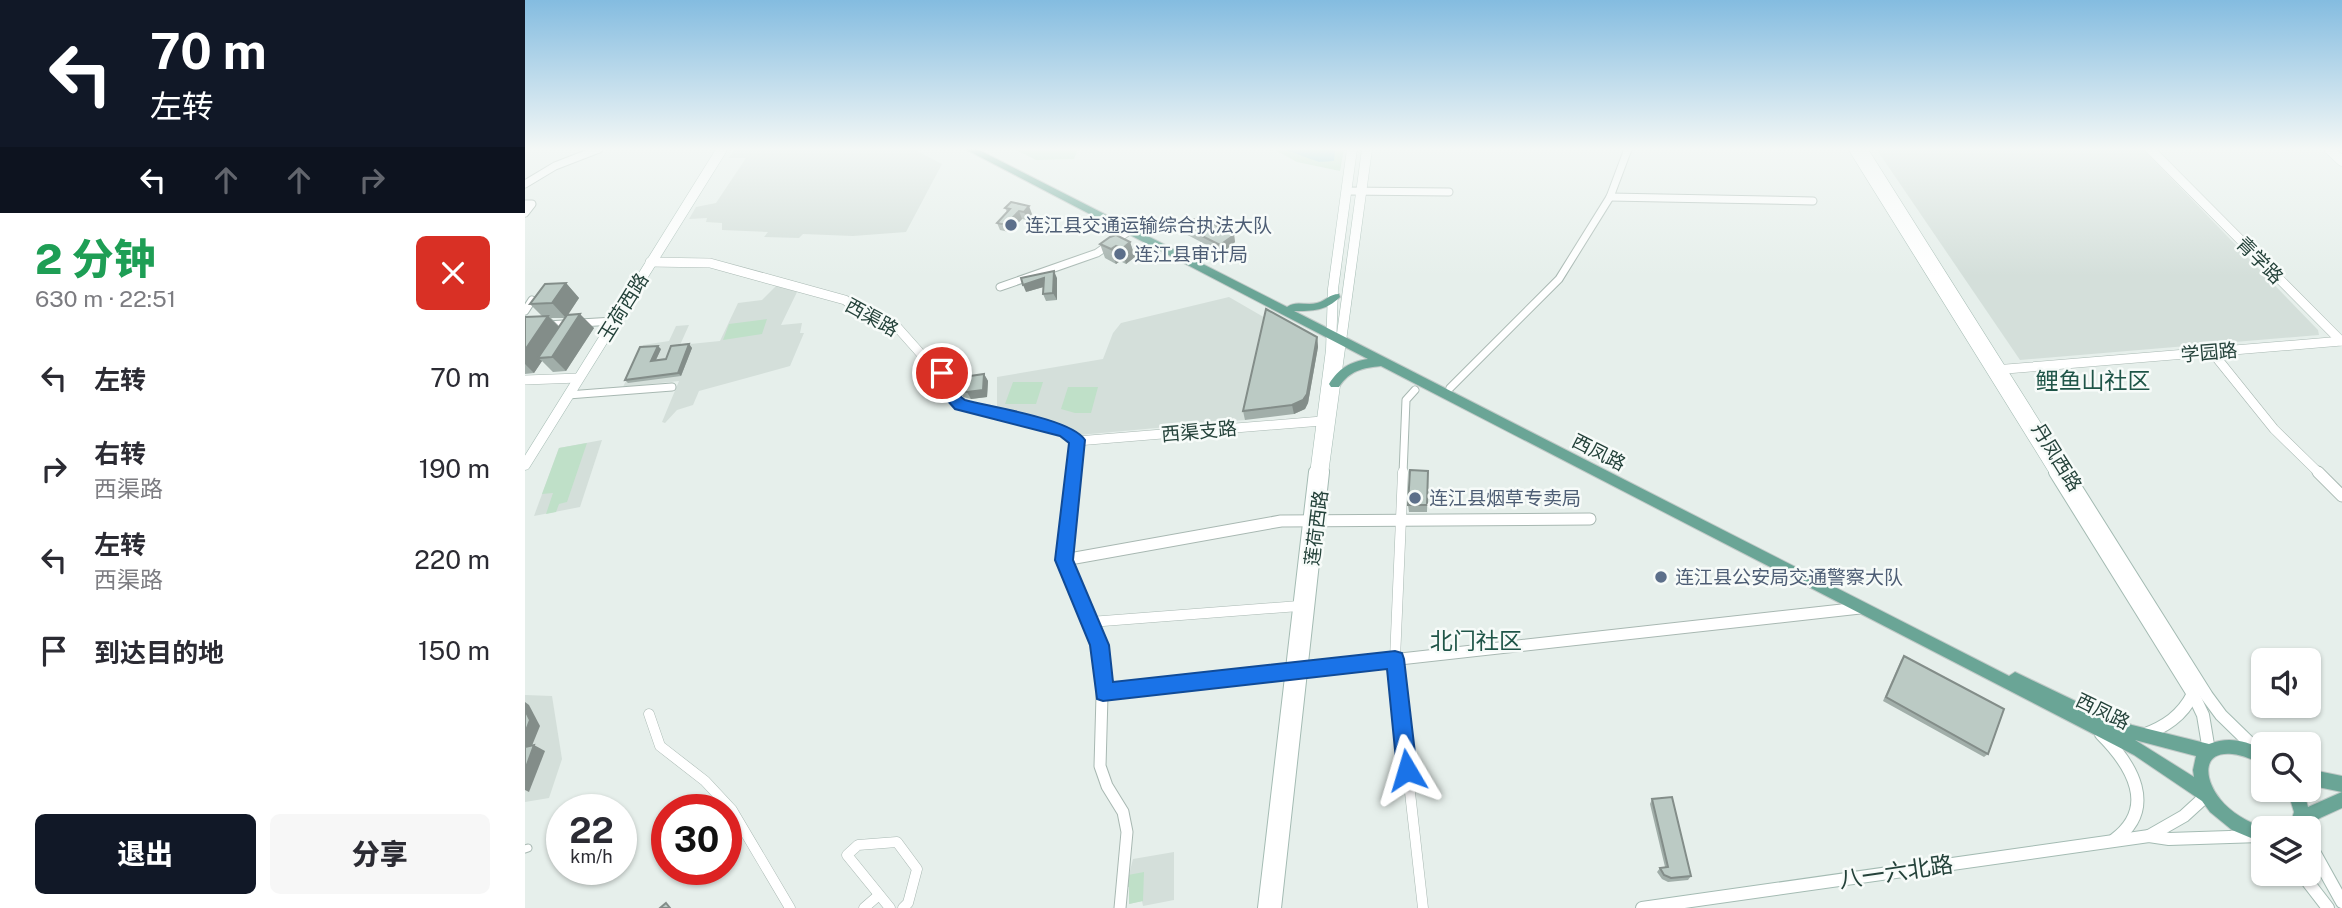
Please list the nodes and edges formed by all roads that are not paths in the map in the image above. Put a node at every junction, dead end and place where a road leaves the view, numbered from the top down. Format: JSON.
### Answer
{"nodes":[{"id":1,"x":695,"y":191,"type":"edge"},
{"id":2,"x":1052,"y":191,"type":"edge"},
{"id":3,"x":1067,"y":191,"type":"edge"},
{"id":4,"x":1346,"y":191,"type":"edge"},
{"id":5,"x":1362,"y":191,"type":"edge"},
{"id":6,"x":1394,"y":191,"type":"edge"},
{"id":7,"x":1612,"y":191,"type":"edge"},
{"id":8,"x":1881,"y":191,"type":"edge"},
{"id":9,"x":1888,"y":191,"type":"edge"},
{"id":10,"x":2192,"y":191,"type":"edge"},
{"id":11,"x":1448,"y":192,"type":"dead end"},
{"id":12,"x":1610,"y":197,"type":"junction"},
{"id":13,"x":1813,"y":201,"type":"dead end"},
{"id":14,"x":525,"y":204,"type":"edge"},
{"id":15,"x":525,"y":214,"type":"edge"},
{"id":16,"x":1129,"y":231,"type":"junction"},
{"id":17,"x":650,"y":262,"type":"junction"},
{"id":18,"x":1000,"y":286,"type":"dead end"},
{"id":19,"x":1335,"y":296,"type":"junction"},
{"id":20,"x":1348,"y":297,"type":"junction"},
{"id":21,"x":531,"y":300,"type":"edge"},
{"id":22,"x":1292,"y":307,"type":"junction"},
{"id":23,"x":525,"y":311,"type":"edge"},
{"id":24,"x":614,"y":321,"type":"junction"},
{"id":25,"x":538,"y":326,"type":"edge"},
{"id":26,"x":1337,"y":334,"type":"junction"},
{"id":27,"x":2342,"y":341,"type":"edge"},
{"id":28,"x":2212,"y":352,"type":"junction"},
{"id":29,"x":1383,"y":363,"type":"junction"},
{"id":30,"x":1996,"y":370,"type":"junction"},
{"id":31,"x":579,"y":378,"type":"junction"},
{"id":32,"x":525,"y":380,"type":"edge"},
{"id":33,"x":1335,"y":384,"type":"junction"},
{"id":34,"x":672,"y":387,"type":"dead end"},
{"id":35,"x":1450,"y":388,"type":"junction"},
{"id":36,"x":1415,"y":390,"type":"dead end"},
{"id":37,"x":568,"y":395,"type":"junction"},
{"id":38,"x":1322,"y":421,"type":"junction"},
{"id":39,"x":1077,"y":440,"type":"junction"},
{"id":40,"x":525,"y":465,"type":"edge"},
{"id":41,"x":2342,"y":496,"type":"edge"},
{"id":42,"x":1590,"y":519,"type":"dead end"},
{"id":43,"x":1402,"y":521,"type":"junction"},
{"id":44,"x":1313,"y":522,"type":"junction"},
{"id":45,"x":1064,"y":560,"type":"junction"},
{"id":46,"x":1299,"y":606,"type":"junction"},
{"id":47,"x":1860,"y":608,"type":"junction"},
{"id":48,"x":1090,"y":622,"type":"junction"},
{"id":49,"x":1395,"y":659,"type":"junction"},
{"id":50,"x":1296,"y":670,"type":"junction"},
{"id":51,"x":1103,"y":692,"type":"junction"},
{"id":52,"x":2193,"y":694,"type":"junction"},
{"id":53,"x":649,"y":714,"type":"dead end"},
{"id":54,"x":2093,"y":729,"type":"junction"},
{"id":55,"x":2139,"y":736,"type":"junction"},
{"id":56,"x":2251,"y":745,"type":"edge"},
{"id":57,"x":2209,"y":751,"type":"junction"},
{"id":58,"x":2251,"y":752,"type":"edge"},
{"id":59,"x":2321,"y":780,"type":"edge"},
{"id":60,"x":2342,"y":784,"type":"edge"},
{"id":61,"x":2207,"y":794,"type":"junction"},
{"id":62,"x":2342,"y":800,"type":"edge"},
{"id":63,"x":2310,"y":816,"type":"edge"},
{"id":64,"x":2251,"y":831,"type":"edge"},
{"id":65,"x":2149,"y":836,"type":"junction"},
{"id":66,"x":2251,"y":836,"type":"edge"},
{"id":67,"x":2109,"y":842,"type":"junction"},
{"id":68,"x":2321,"y":864,"type":"edge"},
{"id":69,"x":2311,"y":886,"type":"edge"},
{"id":70,"x":879,"y":895,"type":"junction"},
{"id":71,"x":2342,"y":902,"type":"edge"},
{"id":72,"x":1701,"y":904,"type":"edge"},
{"id":73,"x":790,"y":908,"type":"edge"},
{"id":74,"x":864,"y":908,"type":"edge"},
{"id":75,"x":890,"y":908,"type":"edge"},
{"id":76,"x":903,"y":908,"type":"edge"},
{"id":77,"x":1120,"y":908,"type":"edge"},
{"id":78,"x":1264,"y":908,"type":"edge"},
{"id":79,"x":1275,"y":908,"type":"edge"},
{"id":80,"x":1423,"y":908,"type":"edge"},
{"id":81,"x":1642,"y":908,"type":"edge"},
{"id":82,"x":2328,"y":908,"type":"edge"}],
"edges":[{"from":1,"to":17,"type":"main road","name":"玉荷西路"},
{"from":2,"to":16,"type":"main road","name":"西凤路"},
{"from":3,"to":22,"type":"main road","name":"西凤路"},
{"from":4,"to":19,"type":"main road","name":"莲荷西路"},
{"from":5,"to":20,"type":"main road","name":"莲荷西路"},
{"from":6,"to":11,"type":"street"},
{"from":7,"to":12,"type":"street"},
{"from":8,"to":30,"type":"main road","name":"丹凤西路"},
{"from":9,"to":30,"type":"main road","name":"丹凤西路"},
{"from":10,"to":27,"type":"street","name":"青学路"},
{"from":12,"to":13,"type":"street"},
{"from":12,"to":35,"type":"street"},
{"from":14,"to":15,"type":"street"},
{"from":16,"to":18,"type":"street"},
{"from":16,"to":26,"type":"main road","name":"西凤路"},
{"from":17,"to":24,"type":"main road","name":"玉荷西路"},
{"from":17,"to":39,"type":"street","name":"西渠路"},
{"from":19,"to":20,"type":"main road"},
{"from":19,"to":22,"type":"main road"},
{"from":19,"to":26,"type":"main road","name":"莲荷西路"},
{"from":20,"to":26,"type":"main road","name":"莲荷西路"},
{"from":21,"to":23,"type":"street"},
{"from":22,"to":26,"type":"main road","name":"西凤路"},
{"from":24,"to":25,"type":"street"},
{"from":24,"to":31,"type":"main road","name":"玉荷西路"},
{"from":26,"to":29,"type":"main road","name":"西凤路"},
{"from":26,"to":33,"type":"main road","name":"莲荷西路"},
{"from":26,"to":35,"type":"main road","name":"西凤路"},
{"from":26,"to":38,"type":"main road","name":"莲荷西路"},
{"from":27,"to":28,"type":"street","name":"学园路"},
{"from":28,"to":30,"type":"street","name":"学园路"},
{"from":28,"to":41,"type":"street"},
{"from":29,"to":33,"type":"main road"},
{"from":29,"to":47,"type":"main road","name":"西凤路"},
{"from":30,"to":52,"type":"main road","name":"丹凤西路"},
{"from":30,"to":56,"type":"main road","name":"丹凤西路"},
{"from":31,"to":32,"type":"street"},
{"from":31,"to":37,"type":"main road","name":"玉荷西路"},
{"from":33,"to":44,"type":"main road","name":"莲荷西路"},
{"from":34,"to":37,"type":"street"},
{"from":35,"to":55,"type":"main road","name":"西凤路"},
{"from":36,"to":43,"type":"street"},
{"from":37,"to":40,"type":"main road","name":"玉荷西路"},
{"from":38,"to":39,"type":"street","name":"西渠支路"},
{"from":38,"to":44,"type":"main road","name":"莲荷西路"},
{"from":39,"to":45,"type":"street"},
{"from":42,"to":43,"type":"street"},
{"from":43,"to":44,"type":"street"},
{"from":43,"to":49,"type":"street"},
{"from":44,"to":45,"type":"street"},
{"from":44,"to":46,"type":"main road","name":"莲荷西路"},
{"from":44,"to":50,"type":"main road","name":"莲荷西路"},
{"from":45,"to":48,"type":"street"},
{"from":46,"to":48,"type":"street"},
{"from":46,"to":50,"type":"main road","name":"莲荷西路"},
{"from":47,"to":49,"type":"street"},
{"from":47,"to":54,"type":"main road","name":"西凤路"},
{"from":48,"to":51,"type":"street"},
{"from":49,"to":50,"type":"street"},
{"from":49,"to":80,"type":"street"},
{"from":50,"to":51,"type":"street"},
{"from":50,"to":78,"type":"main road","name":"莲荷西路"},
{"from":50,"to":79,"type":"main road","name":"莲荷西路"},
{"from":51,"to":77,"type":"street"},
{"from":52,"to":55,"type":"main road"},
{"from":52,"to":57,"type":"main road","name":"丹凤西路"},
{"from":53,"to":73,"type":"street"},
{"from":54,"to":61,"type":"main road","name":"西凤路"},
{"from":54,"to":67,"type":"main road"},
{"from":55,"to":57,"type":"main road","name":"西凤路"},
{"from":57,"to":58,"type":"main road"},
{"from":57,"to":61,"type":"main road"},
{"from":59,"to":60,"type":"main road"},
{"from":61,"to":64,"type":"main road","name":"西凤路"},
{"from":61,"to":65,"type":"main road","name":"八一六北路"},
{"from":62,"to":63,"type":"main road"},
{"from":65,"to":66,"type":"main road","name":"八一六北路"},
{"from":65,"to":67,"type":"main road","name":"八一六北路"},
{"from":67,"to":72,"type":"main road","name":"八一六北路"},
{"from":68,"to":71,"type":"main road"},
{"from":69,"to":82,"type":"main road"},
{"from":70,"to":74,"type":"street"},
{"from":70,"to":75,"type":"street"},
{"from":70,"to":76,"type":"street"},
{"from":72,"to":81,"type":"main road","name":"八一六北路"}]}
